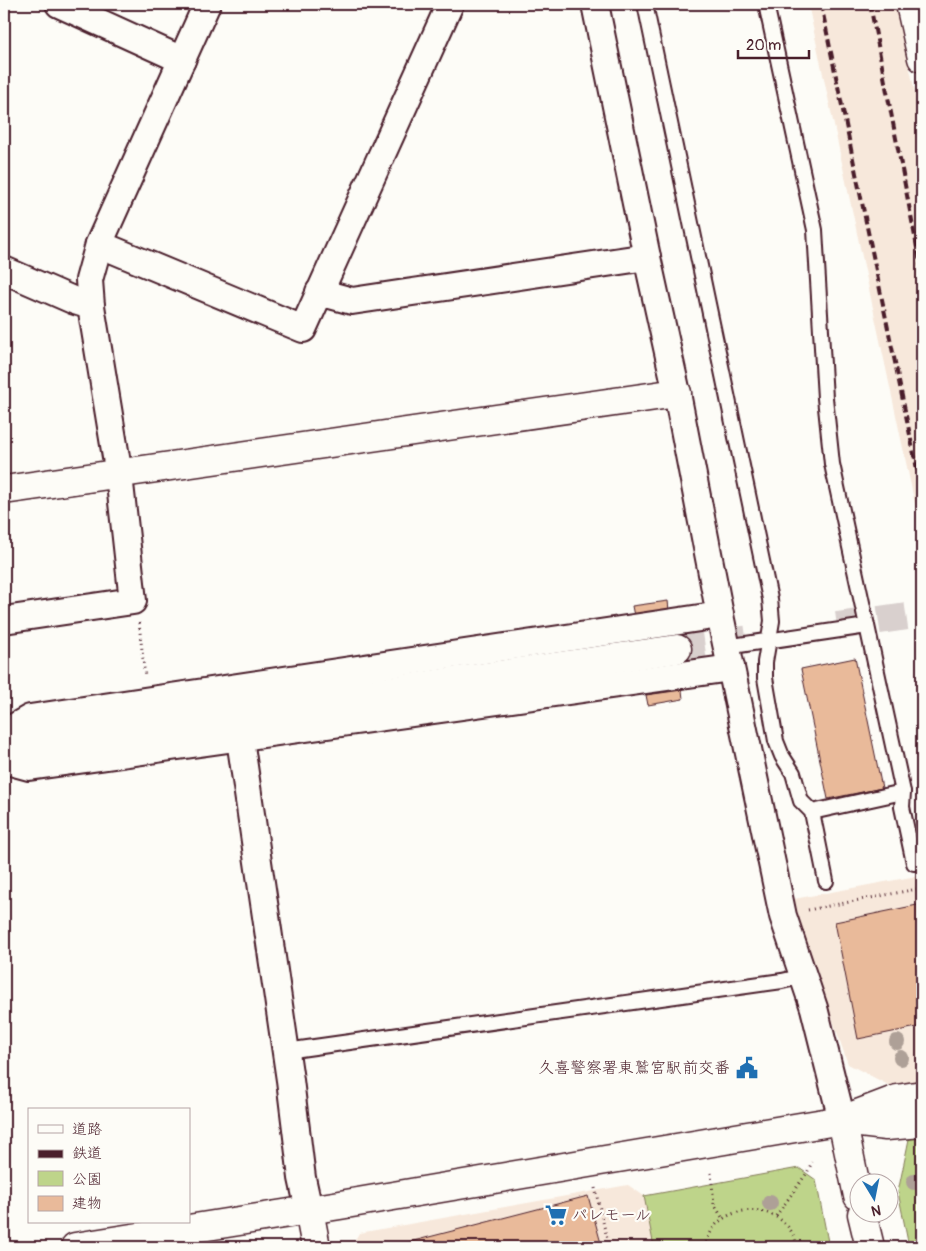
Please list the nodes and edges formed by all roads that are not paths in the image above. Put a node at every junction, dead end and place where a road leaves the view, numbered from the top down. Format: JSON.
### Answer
{"nodes":[{"id":1,"x":59,"y":4,"type":"edge"},
{"id":2,"x":207,"y":4,"type":"edge"},
{"id":3,"x":450,"y":4,"type":"edge"},
{"id":4,"x":594,"y":4,"type":"edge"},
{"id":5,"x":645,"y":4,"type":"edge"},
{"id":6,"x":766,"y":4,"type":"edge"},
{"id":7,"x":910,"y":4,"type":"edge"},
{"id":8,"x":922,"y":58,"type":"edge"},
{"id":9,"x":182,"y":60,"type":"junction"},
{"id":10,"x":99,"y":244,"type":"junction"},
{"id":11,"x":647,"y":257,"type":"junction"},
{"id":12,"x":4,"y":270,"type":"edge"},
{"id":13,"x":319,"y":292,"type":"junction"},
{"id":14,"x":91,"y":306,"type":"junction"},
{"id":15,"x":676,"y":393,"type":"junction"},
{"id":16,"x":119,"y":475,"type":"junction"},
{"id":17,"x":4,"y":490,"type":"edge"},
{"id":18,"x":720,"y":615,"type":"junction"},
{"id":19,"x":4,"y":620,"type":"edge"},
{"id":20,"x":868,"y":626,"type":"junction"},
{"id":21,"x":769,"y":640,"type":"junction"},
{"id":22,"x":677,"y":649,"type":"tunnel mouth"},
{"id":23,"x":729,"y":657,"type":"junction"},
{"id":24,"x":4,"y":733,"type":"edge"},
{"id":25,"x":240,"y":739,"type":"junction"},
{"id":26,"x":4,"y":747,"type":"edge"},
{"id":27,"x":4,"y":759,"type":"edge"},
{"id":28,"x":903,"y":792,"type":"junction"},
{"id":29,"x":812,"y":812,"type":"junction"},
{"id":30,"x":914,"y":863,"type":"dead end"},
{"id":31,"x":826,"y":881,"type":"dead end"},
{"id":32,"x":804,"y":976,"type":"junction"},
{"id":33,"x":286,"y":1051,"type":"junction"},
{"id":34,"x":922,"y":1095,"type":"edge"},
{"id":35,"x":842,"y":1120,"type":"junction"},
{"id":36,"x":922,"y":1123,"type":"edge"},
{"id":37,"x":853,"y":1174,"type":"edge"},
{"id":38,"x":309,"y":1210,"type":"junction"},
{"id":39,"x":864,"y":1224,"type":"edge"},
{"id":40,"x":75,"y":1247,"type":"edge"},
{"id":41,"x":316,"y":1247,"type":"edge"},
{"id":42,"x":870,"y":1247,"type":"edge"}],
"edges":[{"from":1,"to":9,"type":"street"},
{"from":2,"to":9,"type":"street"},
{"from":3,"to":13,"type":"street"},
{"from":4,"to":11,"type":"street"},
{"from":5,"to":21,"type":"lane"},
{"from":6,"to":20,"type":"lane"},
{"from":7,"to":8,"type":"street"},
{"from":9,"to":10,"type":"street"},
{"from":10,"to":13,"type":"street"},
{"from":10,"to":14,"type":"street"},
{"from":11,"to":13,"type":"street"},
{"from":11,"to":15,"type":"street"},
{"from":12,"to":14,"type":"street"},
{"from":14,"to":16,"type":"street"},
{"from":15,"to":16,"type":"street"},
{"from":15,"to":18,"type":"street"},
{"from":16,"to":17,"type":"street"},
{"from":16,"to":19,"type":"street"},
{"from":18,"to":23,"type":"street"},
{"from":18,"to":24,"type":"street"},
{"from":20,"to":21,"type":"lane"},
{"from":20,"to":28,"type":"lane"},
{"from":21,"to":23,"type":"lane"},
{"from":21,"to":29,"type":"lane"},
{"from":22,"to":26,"type":"street"},
{"from":23,"to":25,"type":"street"},
{"from":23,"to":32,"type":"street"},
{"from":25,"to":27,"type":"street"},
{"from":25,"to":33,"type":"street"},
{"from":28,"to":29,"type":"lane"},
{"from":28,"to":30,"type":"lane"},
{"from":29,"to":31,"type":"lane"},
{"from":32,"to":33,"type":"lane"},
{"from":32,"to":35,"type":"street"},
{"from":33,"to":38,"type":"street"},
{"from":34,"to":35,"type":"street"},
{"from":35,"to":36,"type":"street"},
{"from":35,"to":37,"type":"street"},
{"from":35,"to":38,"type":"street"},
{"from":38,"to":40,"type":"street"},
{"from":38,"to":41,"type":"street"},
{"from":39,"to":42,"type":"street"}]}
